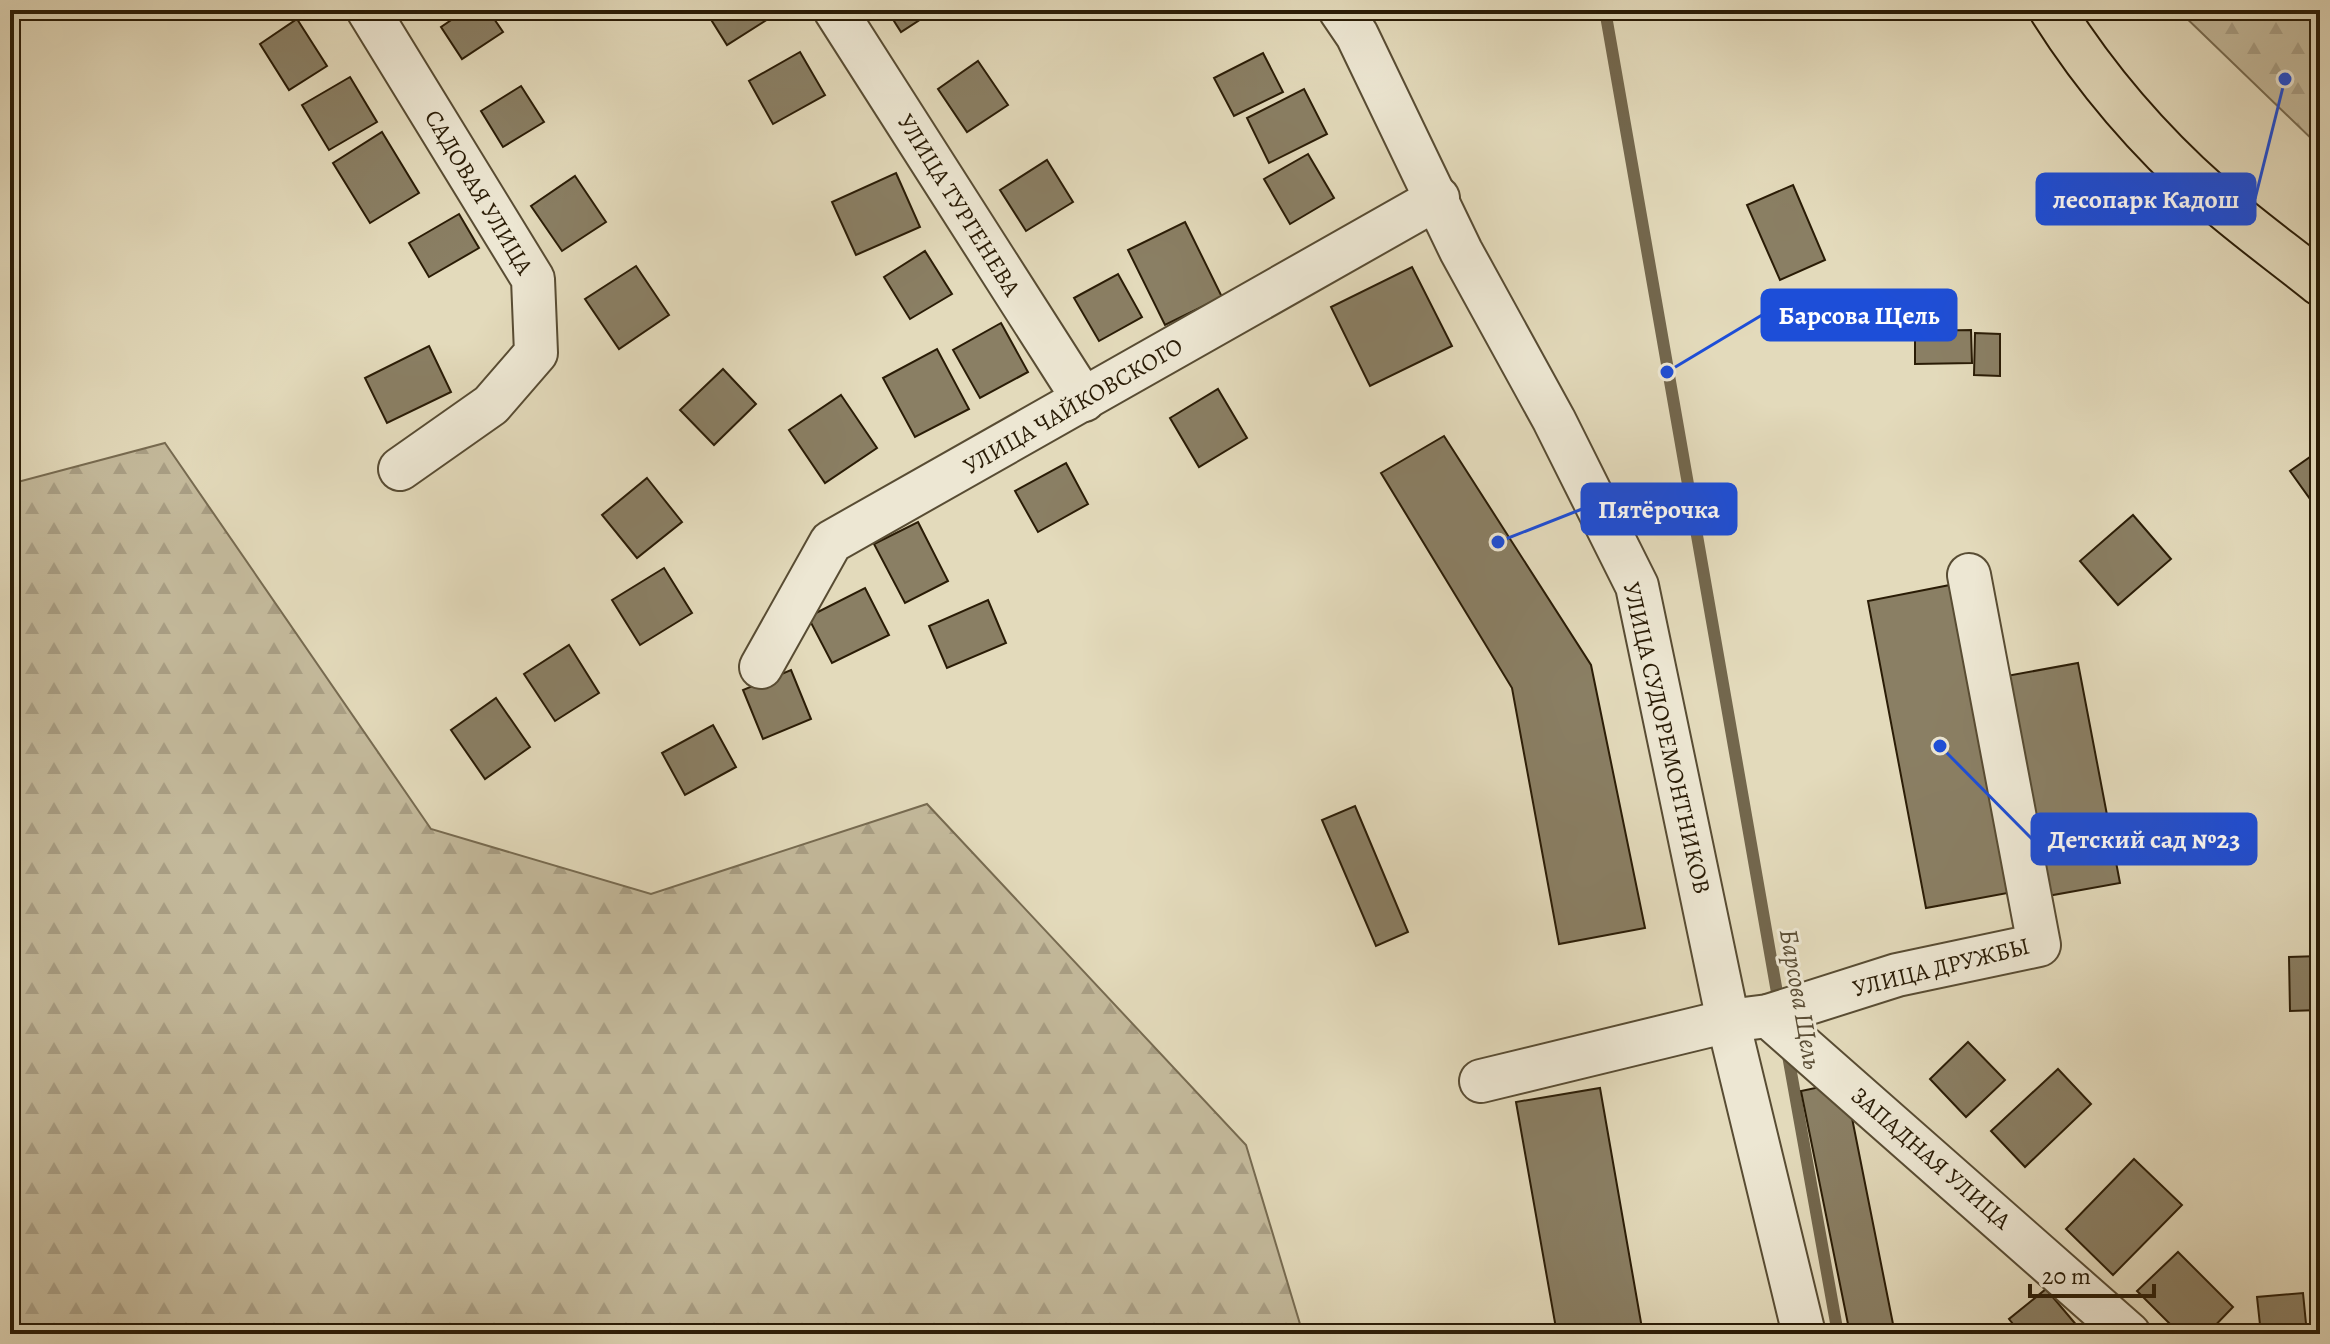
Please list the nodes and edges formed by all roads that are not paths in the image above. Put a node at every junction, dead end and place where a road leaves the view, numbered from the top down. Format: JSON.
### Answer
{"nodes":[{"id":1,"x":368,"y":10,"type":"edge"},
{"id":2,"x":835,"y":10,"type":"edge"},
{"id":3,"x":1340,"y":10,"type":"edge"},
{"id":4,"x":2052,"y":10,"type":"edge"},
{"id":5,"x":1438,"y":198,"type":"junction"},
{"id":6,"x":2320,"y":283,"type":"edge"},
{"id":7,"x":1084,"y":400,"type":"junction"},
{"id":8,"x":400,"y":469,"type":"dead end"},
{"id":9,"x":1969,"y":575,"type":"dead end"},
{"id":10,"x":761,"y":667,"type":"dead end"},
{"id":11,"x":1768,"y":1016,"type":"junction"},
{"id":12,"x":1728,"y":1021,"type":"junction"},
{"id":13,"x":1481,"y":1081,"type":"dead end"},
{"id":14,"x":1804,"y":1334,"type":"edge"},
{"id":15,"x":2129,"y":1334,"type":"edge"}],
"edges":[{"from":1,"to":8,"type":"street","name":"САДОВАЯ УЛИЦА"},
{"from":2,"to":7,"type":"street","name":"УЛИЦА ТУРГЕНЕВА"},
{"from":3,"to":5,"type":"street","name":"УЛИЦА СУДОРЕМОНТНИКОВ"},
{"from":4,"to":6,"type":"highway"},
{"from":5,"to":7,"type":"street","name":"УЛИЦА ЧАЙКОВСКОГО"},
{"from":5,"to":12,"type":"street","name":"УЛИЦА СУДОРЕМОНТНИКОВ"},
{"from":7,"to":10,"type":"street","name":"УЛИЦА ЧАЙКОВСКОГО"},
{"from":9,"to":11,"type":"street","name":"УЛИЦА ДРУЖБЫ"},
{"from":11,"to":12,"type":"street","name":"УЛИЦА ДРУЖБЫ"},
{"from":11,"to":15,"type":"street","name":"ЗАПАДНАЯ УЛИЦА"},
{"from":12,"to":13,"type":"street","name":"УЛИЦА ДРУЖБЫ"},
{"from":12,"to":14,"type":"street","name":"УЛИЦА СУДОРЕМОНТНИКОВ"}]}
